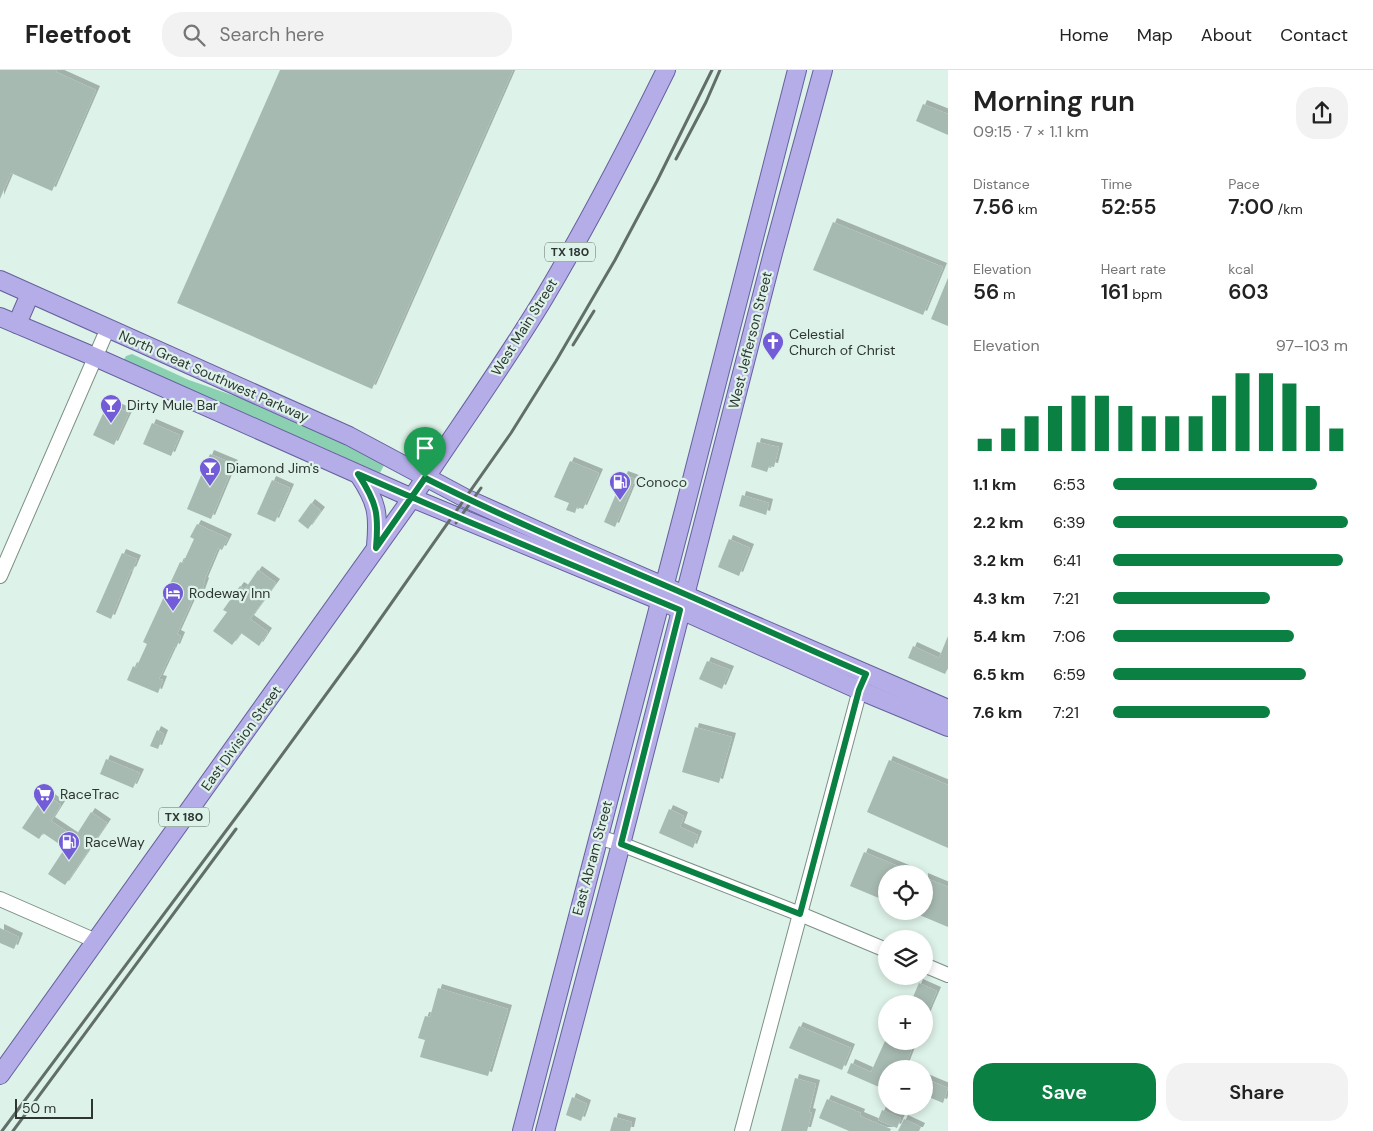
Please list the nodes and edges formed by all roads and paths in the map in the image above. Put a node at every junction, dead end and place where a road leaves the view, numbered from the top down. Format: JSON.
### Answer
{"nodes":[{"id":1,"x":666,"y":70,"type":"edge"},
{"id":2,"x":797,"y":70,"type":"edge"},
{"id":3,"x":823,"y":70,"type":"edge"},
{"id":4,"x":790,"y":100,"type":"junction"},
{"id":5,"x":814,"y":106,"type":"junction"},
{"id":6,"x":0,"y":280,"type":"edge"},
{"id":7,"x":30,"y":294,"type":"junction"},
{"id":8,"x":737,"y":302,"type":"junction"},
{"id":9,"x":758,"y":307,"type":"junction"},
{"id":10,"x":0,"y":317,"type":"edge"},
{"id":11,"x":17,"y":324,"type":"junction"},
{"id":12,"x":108,"y":328,"type":"junction"},
{"id":13,"x":95,"y":357,"type":"junction"},
{"id":14,"x":698,"y":453,"type":"junction"},
{"id":15,"x":719,"y":460,"type":"junction"},
{"id":16,"x":358,"y":474,"type":"junction"},
{"id":17,"x":425,"y":478,"type":"junction"},
{"id":18,"x":412,"y":498,"type":"junction"},
{"id":19,"x":376,"y":548,"type":"junction"},
{"id":20,"x":0,"y":576,"type":"edge"},
{"id":21,"x":663,"y":594,"type":"junction"},
{"id":22,"x":682,"y":602,"type":"junction"},
{"id":23,"x":862,"y":682,"type":"junction"},
{"id":24,"x":948,"y":709,"type":"edge"},
{"id":25,"x":948,"y":727,"type":"edge"},
{"id":26,"x":598,"y":837,"type":"junction"},
{"id":27,"x":621,"y":844,"type":"junction"},
{"id":28,"x":0,"y":899,"type":"edge"},
{"id":29,"x":800,"y":914,"type":"junction"},
{"id":30,"x":96,"y":941,"type":"junction"},
{"id":31,"x":878,"y":947,"type":"edge"},
{"id":32,"x":933,"y":969,"type":"edge"},
{"id":33,"x":948,"y":975,"type":"edge"},
{"id":34,"x":546,"y":1036,"type":"junction"},
{"id":35,"x":0,"y":1075,"type":"edge"},
{"id":36,"x":546,"y":1126,"type":"edge"},
{"id":37,"x":522,"y":1131,"type":"edge"},
{"id":38,"x":742,"y":1131,"type":"edge"}],
"edges":[{"from":1,"to":17,"type":"main road","name":"West Main Street","number":"TX 180"},
{"from":2,"to":4,"type":"main road","name":"West Jefferson Street"},
{"from":3,"to":5,"type":"main road","name":"West Jefferson Street"},
{"from":4,"to":5,"type":"main road"},
{"from":4,"to":8,"type":"main road","name":"West Jefferson Street"},
{"from":5,"to":9,"type":"main road","name":"West Jefferson Street"},
{"from":6,"to":7,"type":"main road","name":"North Great Southwest Parkway"},
{"from":7,"to":11,"type":"main road"},
{"from":7,"to":12,"type":"main road","name":"North Great Southwest Parkway"},
{"from":8,"to":9,"type":"main road"},
{"from":8,"to":14,"type":"main road","name":"West Jefferson Street"},
{"from":9,"to":15,"type":"main road","name":"West Jefferson Street"},
{"from":10,"to":11,"type":"main road"},
{"from":11,"to":13,"type":"main road"},
{"from":12,"to":13,"type":"street"},
{"from":12,"to":17,"type":"main road","name":"North Great Southwest Parkway"},
{"from":13,"to":16,"type":"main road"},
{"from":13,"to":20,"type":"street"},
{"from":14,"to":15,"type":"main road"},
{"from":14,"to":21,"type":"main road","name":"West Jefferson Street"},
{"from":15,"to":22,"type":"main road","name":"West Jefferson Street"},
{"from":16,"to":18,"type":"main road"},
{"from":16,"to":19,"type":"main road"},
{"from":17,"to":18,"type":"main road","name":"West Main Street","number":"TX 180"},
{"from":17,"to":21,"type":"main road","name":"North Great Southwest Parkway"},
{"from":18,"to":19,"type":"main road","name":"East Division Street","number":"TX 180"},
{"from":18,"to":21,"type":"main road"},
{"from":19,"to":30,"type":"main road","name":"East Division Street","number":"TX 180"},
{"from":21,"to":22,"type":"main road"},
{"from":21,"to":26,"type":"main road","name":"East Abram Street"},
{"from":22,"to":23,"type":"main road"},
{"from":22,"to":27,"type":"main road","name":"East Abram Street"},
{"from":23,"to":24,"type":"main road"},
{"from":23,"to":25,"type":"main road"},
{"from":23,"to":29,"type":"street"},
{"from":26,"to":27,"type":"street"},
{"from":26,"to":34,"type":"main road","name":"East Abram Street"},
{"from":27,"to":29,"type":"street"},
{"from":27,"to":36,"type":"main road","name":"East Abram Street"},
{"from":28,"to":30,"type":"street"},
{"from":29,"to":31,"type":"street"},
{"from":29,"to":38,"type":"street"},
{"from":30,"to":35,"type":"main road","name":"East Division Street","number":"TX 180"},
{"from":32,"to":33,"type":"street"},
{"from":34,"to":36,"type":"main road"},
{"from":34,"to":37,"type":"main road","name":"East Abram Street"}]}
